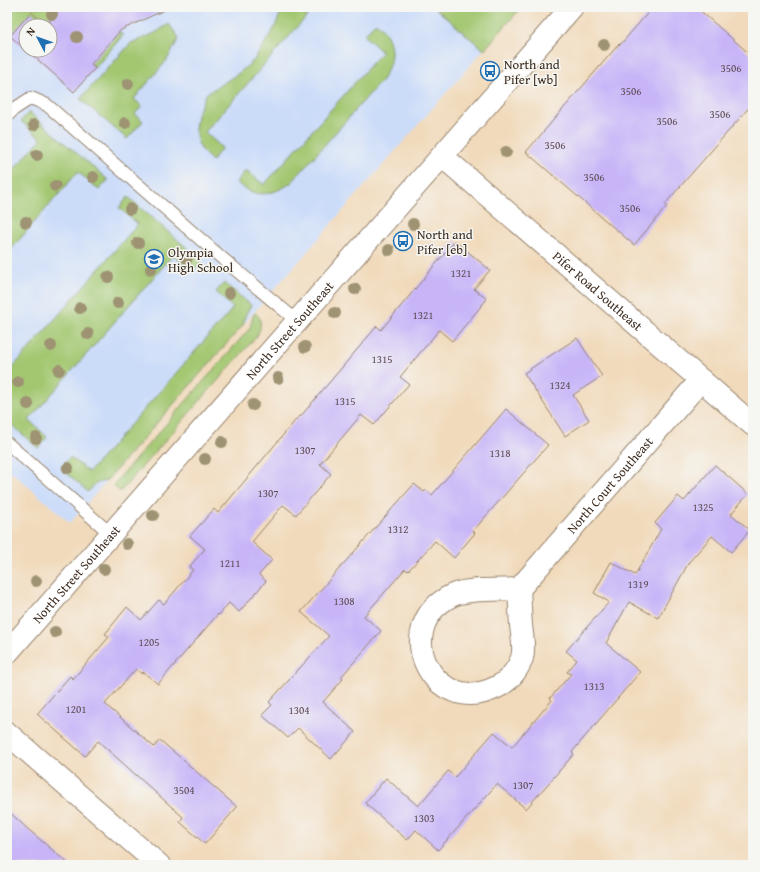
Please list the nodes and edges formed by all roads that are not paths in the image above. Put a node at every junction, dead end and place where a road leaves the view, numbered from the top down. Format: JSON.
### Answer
{"nodes":[{"id":1,"x":572,"y":7,"type":"edge"},
{"id":2,"x":7,"y":116,"type":"edge"},
{"id":3,"x":442,"y":156,"type":"junction"},
{"id":4,"x":297,"y":321,"type":"junction"},
{"id":5,"x":701,"y":380,"type":"junction"},
{"id":6,"x":753,"y":426,"type":"edge"},
{"id":7,"x":7,"y":443,"type":"edge"},
{"id":8,"x":111,"y":534,"type":"junction"},
{"id":9,"x":519,"y":589,"type":"junction"},
{"id":10,"x":7,"y":653,"type":"edge"},
{"id":11,"x":7,"y":733,"type":"edge"},
{"id":12,"x":158,"y":865,"type":"edge"}],
"edges":[{"from":1,"to":3,"type":"street","name":"North Street Southeast"},
{"from":2,"to":4,"type":"lane"},
{"from":3,"to":4,"type":"street","name":"North Street Southeast"},
{"from":3,"to":5,"type":"street","name":"Pifer Road Southeast"},
{"from":4,"to":8,"type":"street","name":"North Street Southeast"},
{"from":5,"to":6,"type":"street","name":"Pifer Road Southeast"},
{"from":5,"to":9,"type":"street","name":"North Court Southeast"},
{"from":7,"to":8,"type":"lane"},
{"from":8,"to":10,"type":"street","name":"North Street Southeast"},
{"from":9,"to":9,"type":"street"},
{"from":11,"to":12,"type":"street"}]}
